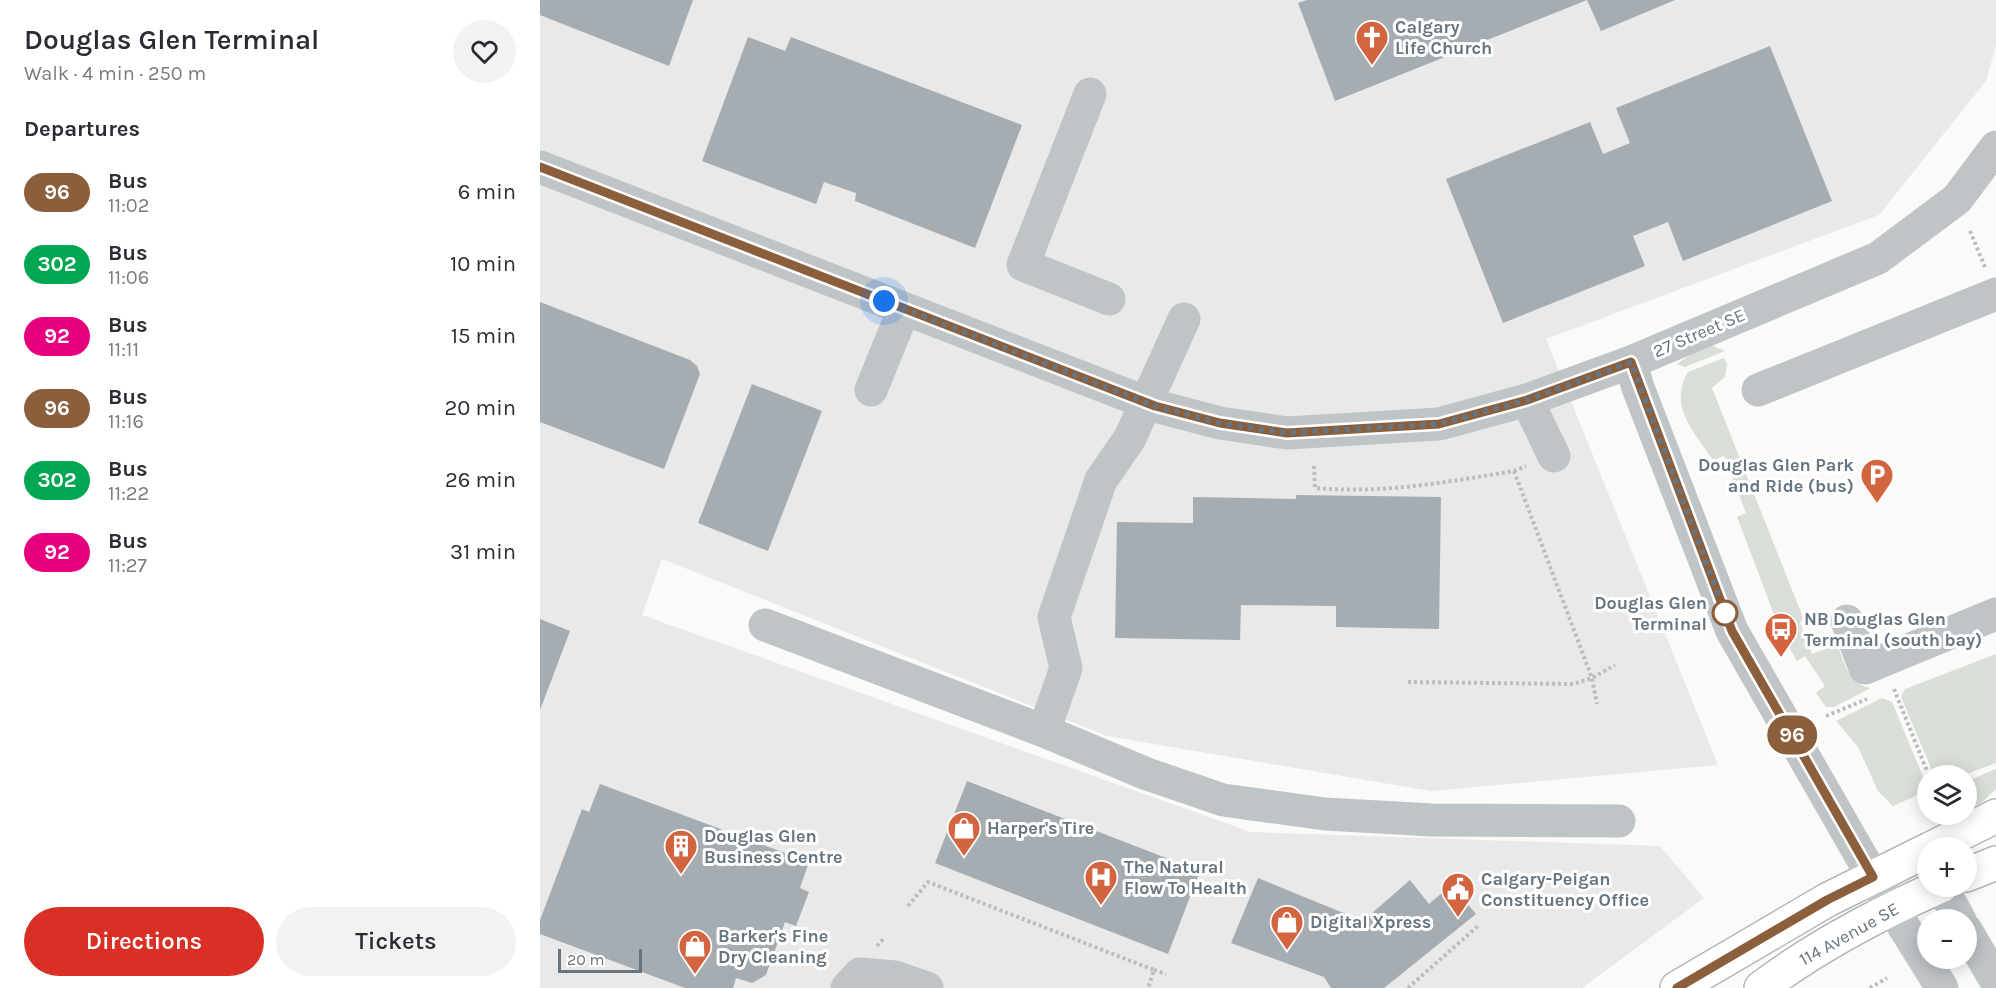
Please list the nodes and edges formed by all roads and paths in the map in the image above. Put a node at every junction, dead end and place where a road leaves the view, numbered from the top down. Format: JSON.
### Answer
{"nodes":[{"id":1,"x":1090,"y":94,"type":"dead end"},
{"id":2,"x":1996,"y":147,"type":"edge"},
{"id":3,"x":540,"y":167,"type":"edge"},
{"id":4,"x":1970,"y":231,"type":"dead end"},
{"id":5,"x":1991,"y":282,"type":"edge"},
{"id":6,"x":1109,"y":299,"type":"dead end"},
{"id":7,"x":904,"y":309,"type":"junction"},
{"id":8,"x":1184,"y":319,"type":"dead end"},
{"id":9,"x":1631,"y":362,"type":"junction"},
{"id":10,"x":871,"y":390,"type":"dead end"},
{"id":11,"x":1758,"y":390,"type":"dead end"},
{"id":12,"x":1527,"y":400,"type":"junction"},
{"id":13,"x":1145,"y":402,"type":"junction"},
{"id":14,"x":1544,"y":459,"type":"joint"},
{"id":15,"x":1314,"y":466,"type":"dead end"},
{"id":16,"x":1514,"y":471,"type":"junction"},
{"id":17,"x":1996,"y":614,"type":"edge"},
{"id":18,"x":1847,"y":621,"type":"dead end"},
{"id":19,"x":765,"y":625,"type":"dead end"},
{"id":20,"x":1615,"y":665,"type":"dead end"},
{"id":21,"x":1592,"y":678,"type":"junction"},
{"id":22,"x":1408,"y":682,"type":"dead end"},
{"id":23,"x":1894,"y":688,"type":"dead end"},
{"id":24,"x":1872,"y":697,"type":"dead end"},
{"id":25,"x":1597,"y":704,"type":"dead end"},
{"id":26,"x":1826,"y":716,"type":"dead end"},
{"id":27,"x":1044,"y":731,"type":"junction"},
{"id":28,"x":1925,"y":765,"type":"edge"},
{"id":29,"x":1996,"y":816,"type":"edge"},
{"id":30,"x":1619,"y":822,"type":"dead end"},
{"id":31,"x":1956,"y":837,"type":"edge"},
{"id":32,"x":1917,"y":857,"type":"edge"},
{"id":33,"x":1996,"y":863,"type":"edge"},
{"id":34,"x":1977,"y":871,"type":"edge"},
{"id":35,"x":1873,"y":877,"type":"junction"},
{"id":36,"x":1918,"y":897,"type":"edge"},
{"id":37,"x":908,"y":906,"type":"dead end"},
{"id":38,"x":1893,"y":909,"type":"junction"},
{"id":39,"x":1479,"y":924,"type":"dead end"},
{"id":40,"x":1977,"y":949,"type":"edge"},
{"id":41,"x":1154,"y":970,"type":"junction"},
{"id":42,"x":1166,"y":974,"type":"dead end"},
{"id":43,"x":1887,"y":978,"type":"dead end"},
{"id":44,"x":1996,"y":981,"type":"edge"},
{"id":45,"x":847,"y":988,"type":"edge"},
{"id":46,"x":927,"y":988,"type":"edge"},
{"id":47,"x":1148,"y":988,"type":"edge"},
{"id":48,"x":1408,"y":988,"type":"edge"},
{"id":49,"x":1677,"y":988,"type":"edge"},
{"id":50,"x":1761,"y":988,"type":"edge"},
{"id":51,"x":1870,"y":988,"type":"edge"},
{"id":52,"x":1942,"y":988,"type":"edge"}],
"edges":[{"from":1,"to":6,"type":"street"},
{"from":2,"to":9,"type":"street","name":"27 Street SE"},
{"from":3,"to":7,"type":"street","name":"27 Street SE"},
{"from":4,"to":5,"type":"path"},
{"from":5,"to":11,"type":"street"},
{"from":7,"to":10,"type":"street"},
{"from":7,"to":13,"type":"street","name":"27 Street SE"},
{"from":8,"to":13,"type":"street"},
{"from":9,"to":12,"type":"street","name":"27 Street SE"},
{"from":9,"to":35,"type":"street"},
{"from":12,"to":13,"type":"street","name":"27 Street SE"},
{"from":12,"to":14,"type":"street"},
{"from":13,"to":27,"type":"street"},
{"from":14,"to":16,"type":"path"},
{"from":15,"to":16,"type":"path"},
{"from":16,"to":21,"type":"path"},
{"from":17,"to":18,"type":"street"},
{"from":19,"to":27,"type":"street"},
{"from":20,"to":21,"type":"path"},
{"from":21,"to":22,"type":"path"},
{"from":21,"to":25,"type":"path"},
{"from":23,"to":28,"type":"path"},
{"from":24,"to":26,"type":"path"},
{"from":27,"to":30,"type":"street"},
{"from":29,"to":31,"type":"main road","name":"114 Avenue SE"},
{"from":32,"to":35,"type":"main road","name":"114 Avenue SE"},
{"from":33,"to":34,"type":"main road"},
{"from":35,"to":38,"type":"street"},
{"from":35,"to":49,"type":"main road","name":"114 Avenue SE"},
{"from":36,"to":38,"type":"main road","name":"114 Avenue SE"},
{"from":37,"to":41,"type":"path"},
{"from":38,"to":50,"type":"main road","name":"114 Avenue SE"},
{"from":38,"to":52,"type":"street"},
{"from":39,"to":48,"type":"path"},
{"from":40,"to":44,"type":"street"},
{"from":41,"to":42,"type":"path"},
{"from":41,"to":47,"type":"path"},
{"from":43,"to":51,"type":"path"},
{"from":45,"to":46,"type":"street"}]}
